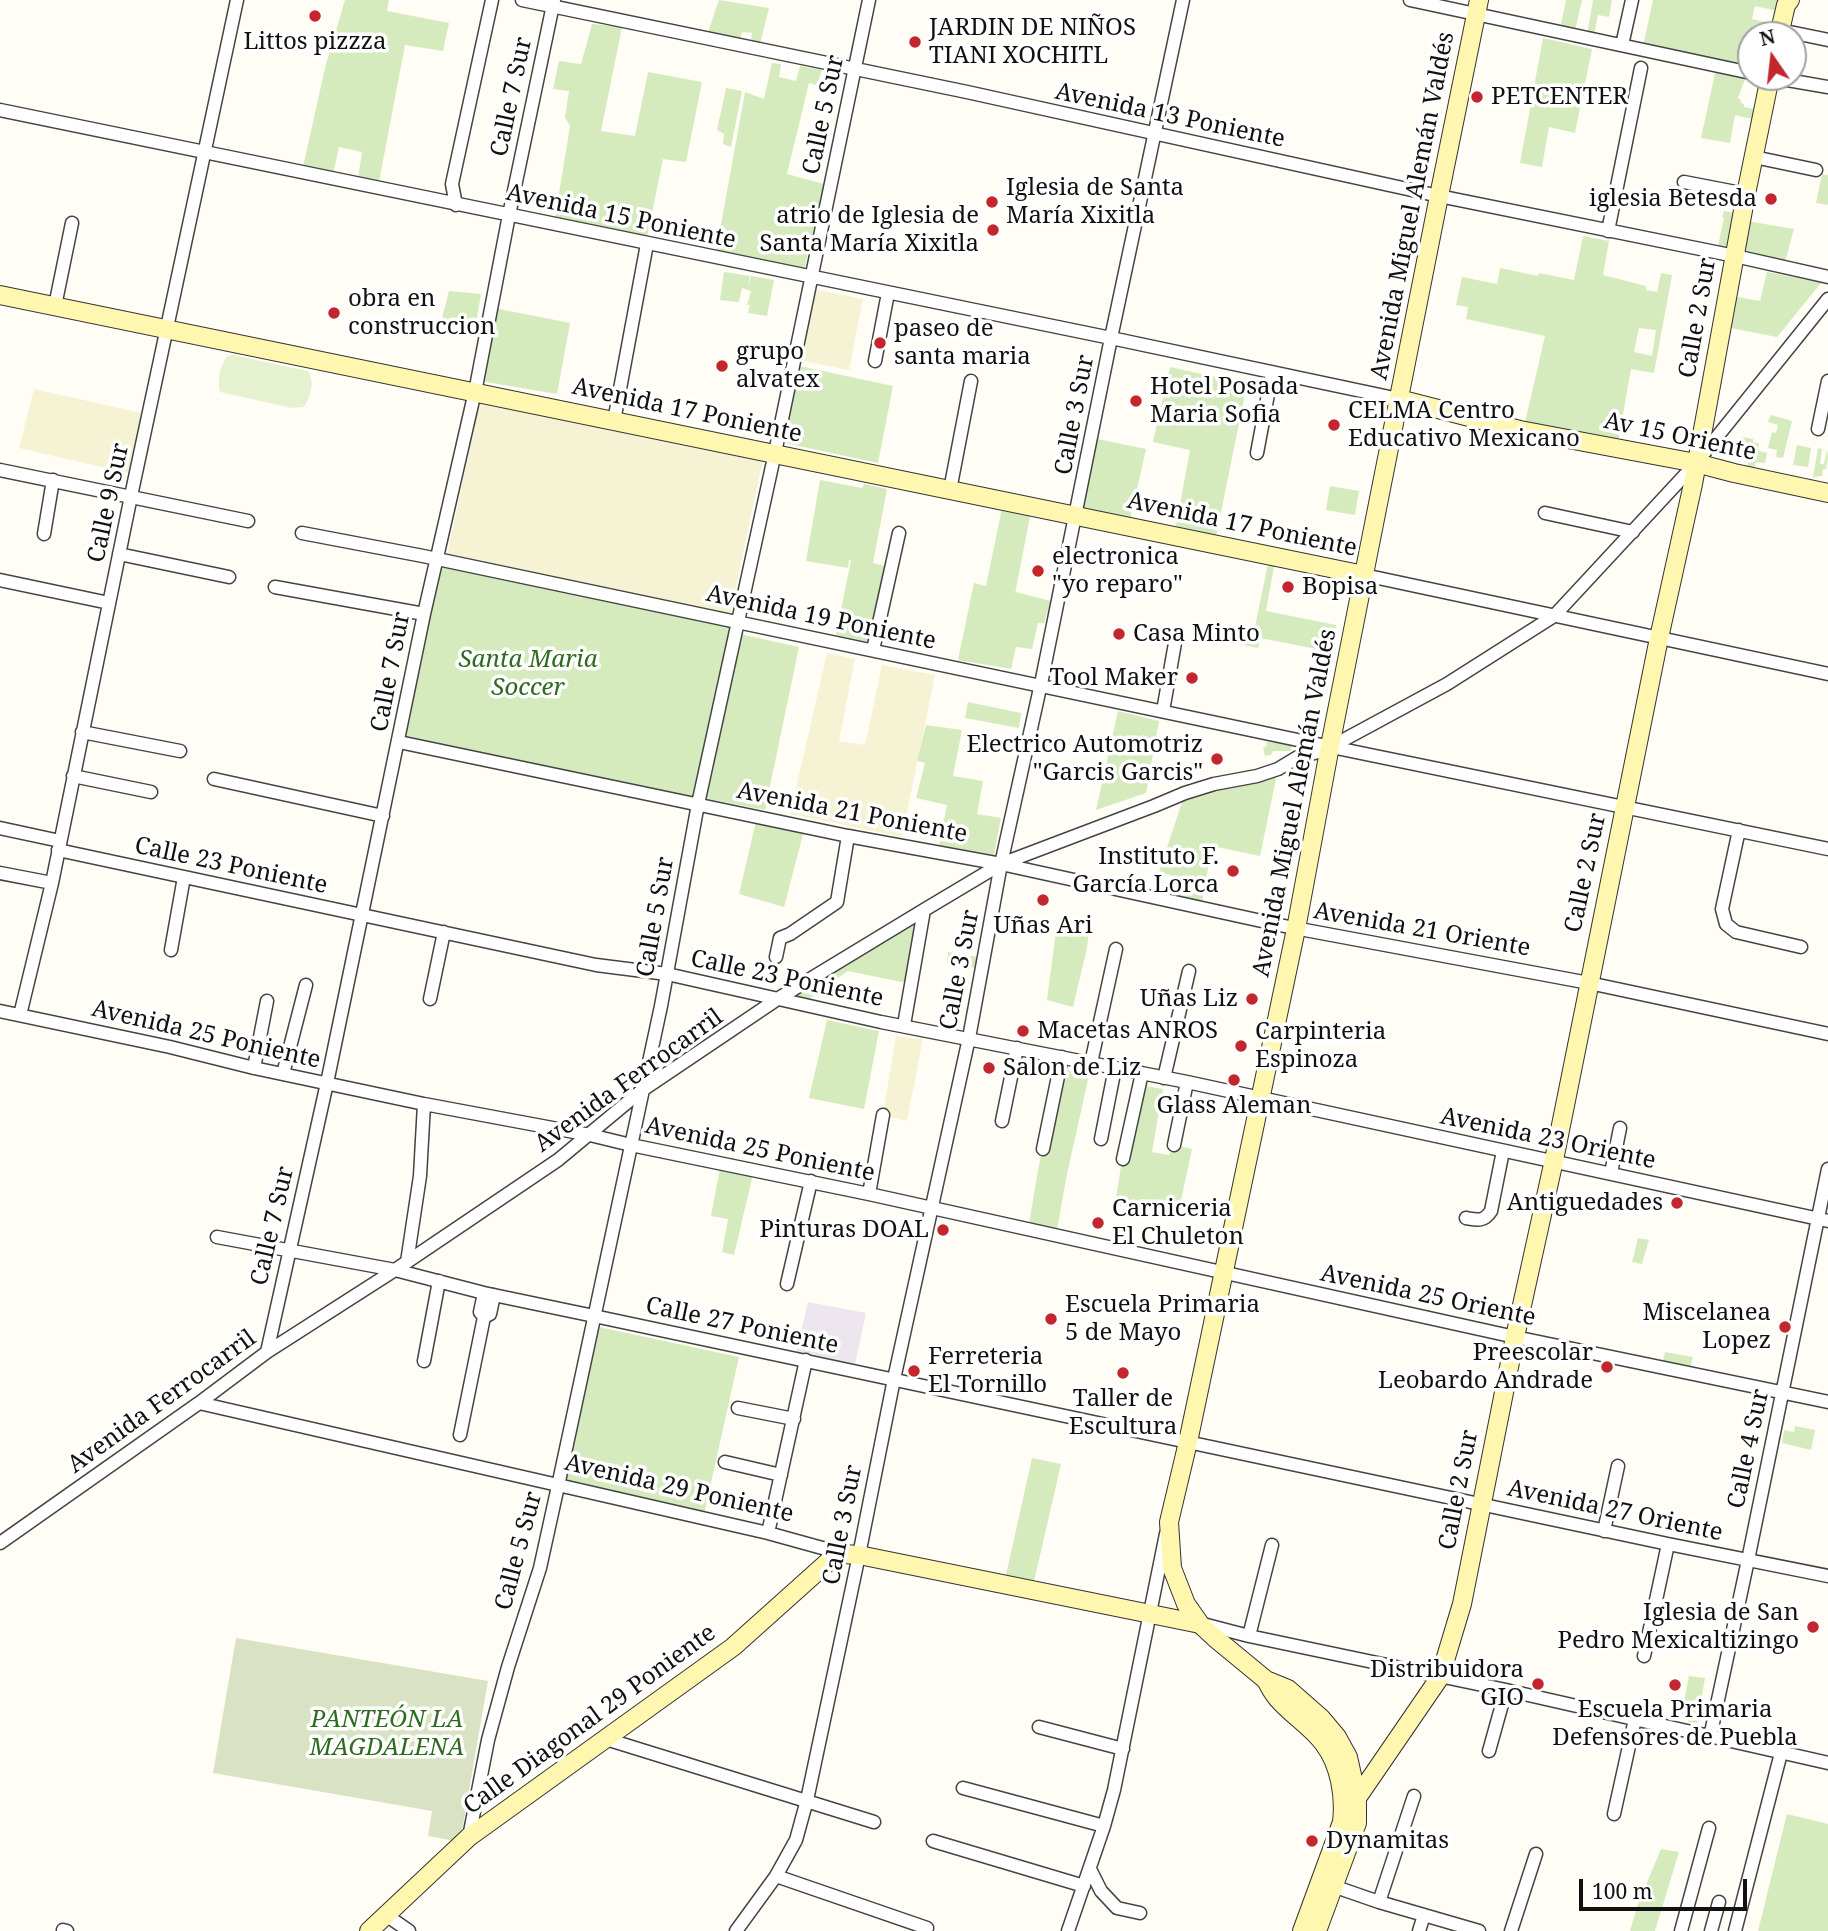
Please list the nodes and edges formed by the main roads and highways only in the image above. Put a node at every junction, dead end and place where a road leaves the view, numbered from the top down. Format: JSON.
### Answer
{"nodes":[{"id":1,"x":1790,"y":0,"type":"edge"},
{"id":2,"x":1478,"y":7,"type":"edge"},
{"id":3,"x":1782,"y":21,"type":"edge"},
{"id":4,"x":1767,"y":91,"type":"edge"},
{"id":5,"x":0,"y":295,"type":"edge"},
{"id":6,"x":1399,"y":399,"type":"junction"},
{"id":7,"x":1696,"y":464,"type":"junction"},
{"id":8,"x":1828,"y":493,"type":"edge"},
{"id":9,"x":1364,"y":575,"type":"junction"},
{"id":10,"x":852,"y":1554,"type":"joint"},
{"id":11,"x":1200,"y":1623,"type":"junction"},
{"id":12,"x":1350,"y":1804,"type":"junction"},
{"id":13,"x":1327,"y":1884,"type":"junction"},
{"id":14,"x":369,"y":1931,"type":"edge"},
{"id":15,"x":1302,"y":1931,"type":"edge"},
{"id":16,"x":1317,"y":1931,"type":"edge"}],
"edges":[{"from":1,"to":3,"type":"main road"},
{"from":2,"to":6,"type":"main road","name":"Avenida Miguel Alemán Valdés"},
{"from":4,"to":7,"type":"main road","name":"Calle 2 Sur"},
{"from":5,"to":9,"type":"main road","name":"Avenida 17 Poniente"},
{"from":6,"to":7,"type":"main road","name":"Av 15 Oriente"},
{"from":6,"to":9,"type":"main road","name":"Avenida Miguel Alemán Valdés"},
{"from":7,"to":8,"type":"main road","name":"Av 15 Oriente"},
{"from":7,"to":12,"type":"main road","name":"Calle 2 Sur"},
{"from":9,"to":11,"type":"main road","name":"Avenida Miguel Alemán Valdés"},
{"from":10,"to":11,"type":"main road","name":"Avenida 29 Poniente"},
{"from":10,"to":14,"type":"main road","name":"Calle Diagonal 29 Poniente"},
{"from":11,"to":12,"type":"main road"},
{"from":12,"to":13,"type":"main road"},
{"from":13,"to":15,"type":"main road"},
{"from":13,"to":16,"type":"main road"}]}
